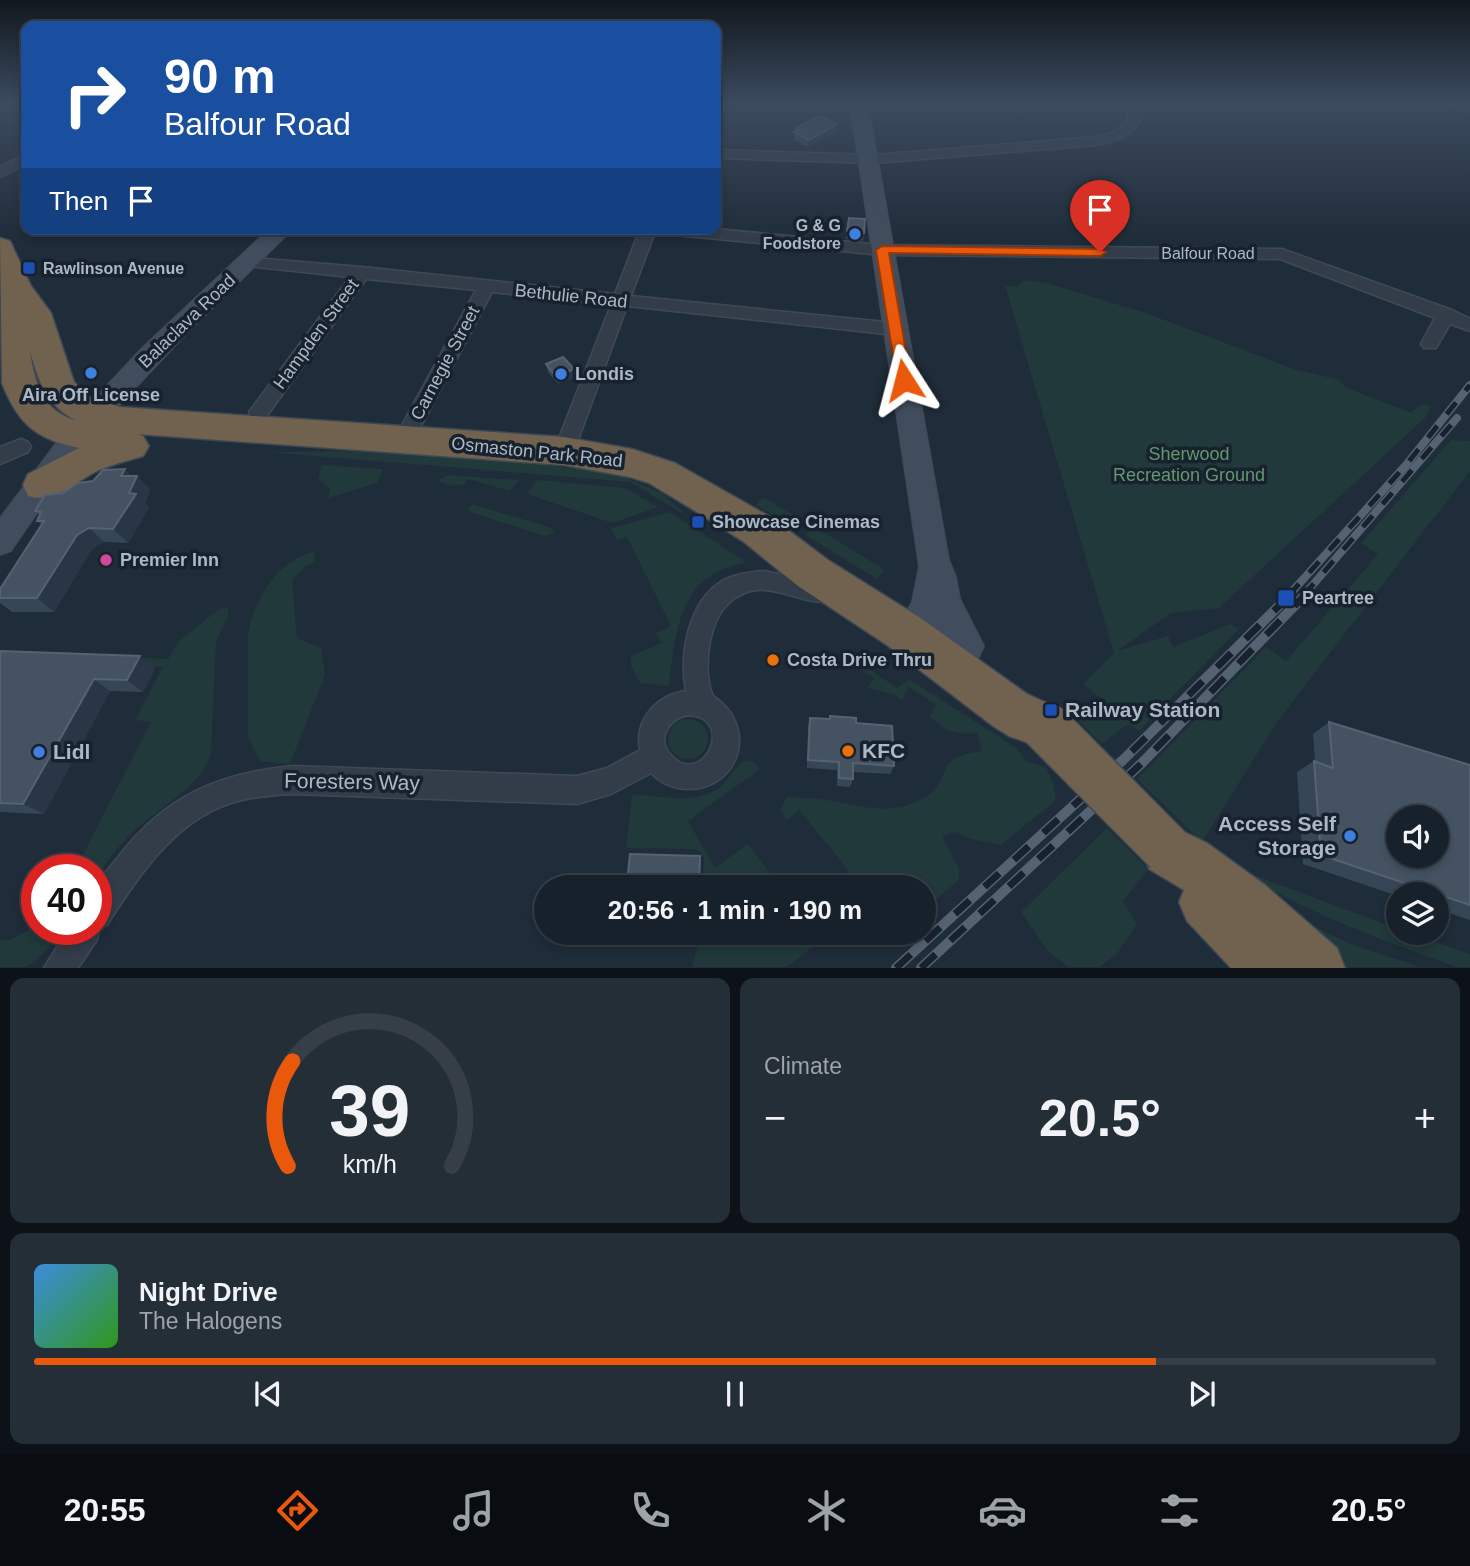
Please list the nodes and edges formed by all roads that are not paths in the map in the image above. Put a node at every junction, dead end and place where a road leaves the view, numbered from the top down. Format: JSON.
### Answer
{"nodes":[{"id":1,"x":866,"y":149,"type":"edge"},
{"id":2,"x":982,"y":149,"type":"edge"},
{"id":3,"x":721,"y":154,"type":"edge"},
{"id":4,"x":867,"y":158,"type":"junction"},
{"id":5,"x":21,"y":161,"type":"edge"},
{"id":6,"x":0,"y":173,"type":"edge"},
{"id":7,"x":721,"y":234,"type":"edge"},
{"id":8,"x":276,"y":235,"type":"edge"},
{"id":9,"x":646,"y":235,"type":"edge"},
{"id":10,"x":0,"y":247,"type":"edge"},
{"id":11,"x":882,"y":250,"type":"junction"},
{"id":12,"x":248,"y":261,"type":"junction"},
{"id":13,"x":362,"y":272,"type":"junction"},
{"id":14,"x":11,"y":287,"type":"edge"},
{"id":15,"x":486,"y":287,"type":"junction"},
{"id":16,"x":619,"y":302,"type":"junction"},
{"id":17,"x":1446,"y":314,"type":"junction"},
{"id":18,"x":1470,"y":325,"type":"edge"},
{"id":19,"x":895,"y":329,"type":"junction"},
{"id":20,"x":1430,"y":344,"type":"dead end"},
{"id":21,"x":261,"y":401,"type":"dead end"},
{"id":22,"x":87,"y":424,"type":"junction"},
{"id":23,"x":298,"y":435,"type":"junction"},
{"id":24,"x":405,"y":438,"type":"junction"},
{"id":25,"x":149,"y":443,"type":"junction"},
{"id":26,"x":21,"y":447,"type":"dead end"},
{"id":27,"x":564,"y":452,"type":"junction"},
{"id":28,"x":0,"y":456,"type":"edge"},
{"id":29,"x":42,"y":485,"type":"junction"},
{"id":30,"x":758,"y":530,"type":"junction"},
{"id":31,"x":0,"y":542,"type":"edge"},
{"id":32,"x":933,"y":560,"type":"junction"},
{"id":33,"x":870,"y":609,"type":"junction"},
{"id":34,"x":922,"y":617,"type":"junction"},
{"id":35,"x":971,"y":665,"type":"junction"},
{"id":36,"x":703,"y":705,"type":"junction"},
{"id":37,"x":655,"y":757,"type":"junction"},
{"id":38,"x":1168,"y":850,"type":"junction"},
{"id":39,"x":112,"y":889,"type":"edge"},
{"id":40,"x":75,"y":945,"type":"edge"},
{"id":41,"x":59,"y":968,"type":"edge"},
{"id":42,"x":1271,"y":968,"type":"edge"},
{"id":43,"x":1317,"y":968,"type":"edge"}],
"edges":[{"from":1,"to":4,"type":"street"},
{"from":2,"to":4,"type":"street"},
{"from":3,"to":4,"type":"street"},
{"from":4,"to":11,"type":"street"},
{"from":5,"to":6,"type":"street"},
{"from":7,"to":11,"type":"street","name":"Balfour Road"},
{"from":8,"to":12,"type":"street","name":"Balaclava Road"},
{"from":9,"to":16,"type":"street"},
{"from":10,"to":14,"type":"highway"},
{"from":11,"to":17,"type":"street","name":"Balfour Road"},
{"from":11,"to":19,"type":"street"},
{"from":12,"to":13,"type":"street","name":"Bethulie Road"},
{"from":12,"to":22,"type":"street","name":"Balaclava Road"},
{"from":13,"to":15,"type":"street","name":"Bethulie Road"},
{"from":13,"to":21,"type":"street","name":"Hampden Street"},
{"from":14,"to":22,"type":"highway"},
{"from":15,"to":16,"type":"street","name":"Bethulie Road"},
{"from":15,"to":24,"type":"street","name":"Carnegie Street"},
{"from":16,"to":19,"type":"street","name":"Bethulie Road"},
{"from":16,"to":27,"type":"street"},
{"from":17,"to":18,"type":"street","name":"Balfour Road"},
{"from":17,"to":20,"type":"street"},
{"from":19,"to":32,"type":"street"},
{"from":22,"to":23,"type":"highway","name":"Osmaston Park Road"},
{"from":22,"to":25,"type":"highway","name":"Osmaston Park Road"},
{"from":22,"to":29,"type":"street","name":"Balaclava Road"},
{"from":23,"to":24,"type":"highway","name":"Osmaston Park Road"},
{"from":23,"to":25,"type":"highway","name":"Osmaston Park Road"},
{"from":24,"to":27,"type":"highway","name":"Osmaston Park Road"},
{"from":25,"to":29,"type":"highway"},
{"from":26,"to":28,"type":"street"},
{"from":27,"to":30,"type":"highway","name":"Osmaston Park Road"},
{"from":29,"to":31,"type":"street","name":"Balaclava Road"},
{"from":30,"to":33,"type":"highway","name":"Osmaston Park Road"},
{"from":30,"to":34,"type":"highway","name":"Osmaston Park Road"},
{"from":32,"to":34,"type":"street"},
{"from":32,"to":35,"type":"street"},
{"from":33,"to":35,"type":"highway","name":"Osmaston Park Road"},
{"from":33,"to":36,"type":"street"},
{"from":34,"to":35,"type":"highway","name":"Osmaston Park Road"},
{"from":35,"to":38,"type":"highway","name":"Osmaston Park Road","bridge":true},
{"from":36,"to":37,"type":"street"},
{"from":36,"to":37,"type":"street"},
{"from":37,"to":39,"type":"street","name":"Foresters Way"},
{"from":38,"to":42,"type":"highway"},
{"from":38,"to":43,"type":"highway","name":"Osmaston Park Road"},
{"from":40,"to":41,"type":"street"}]}
